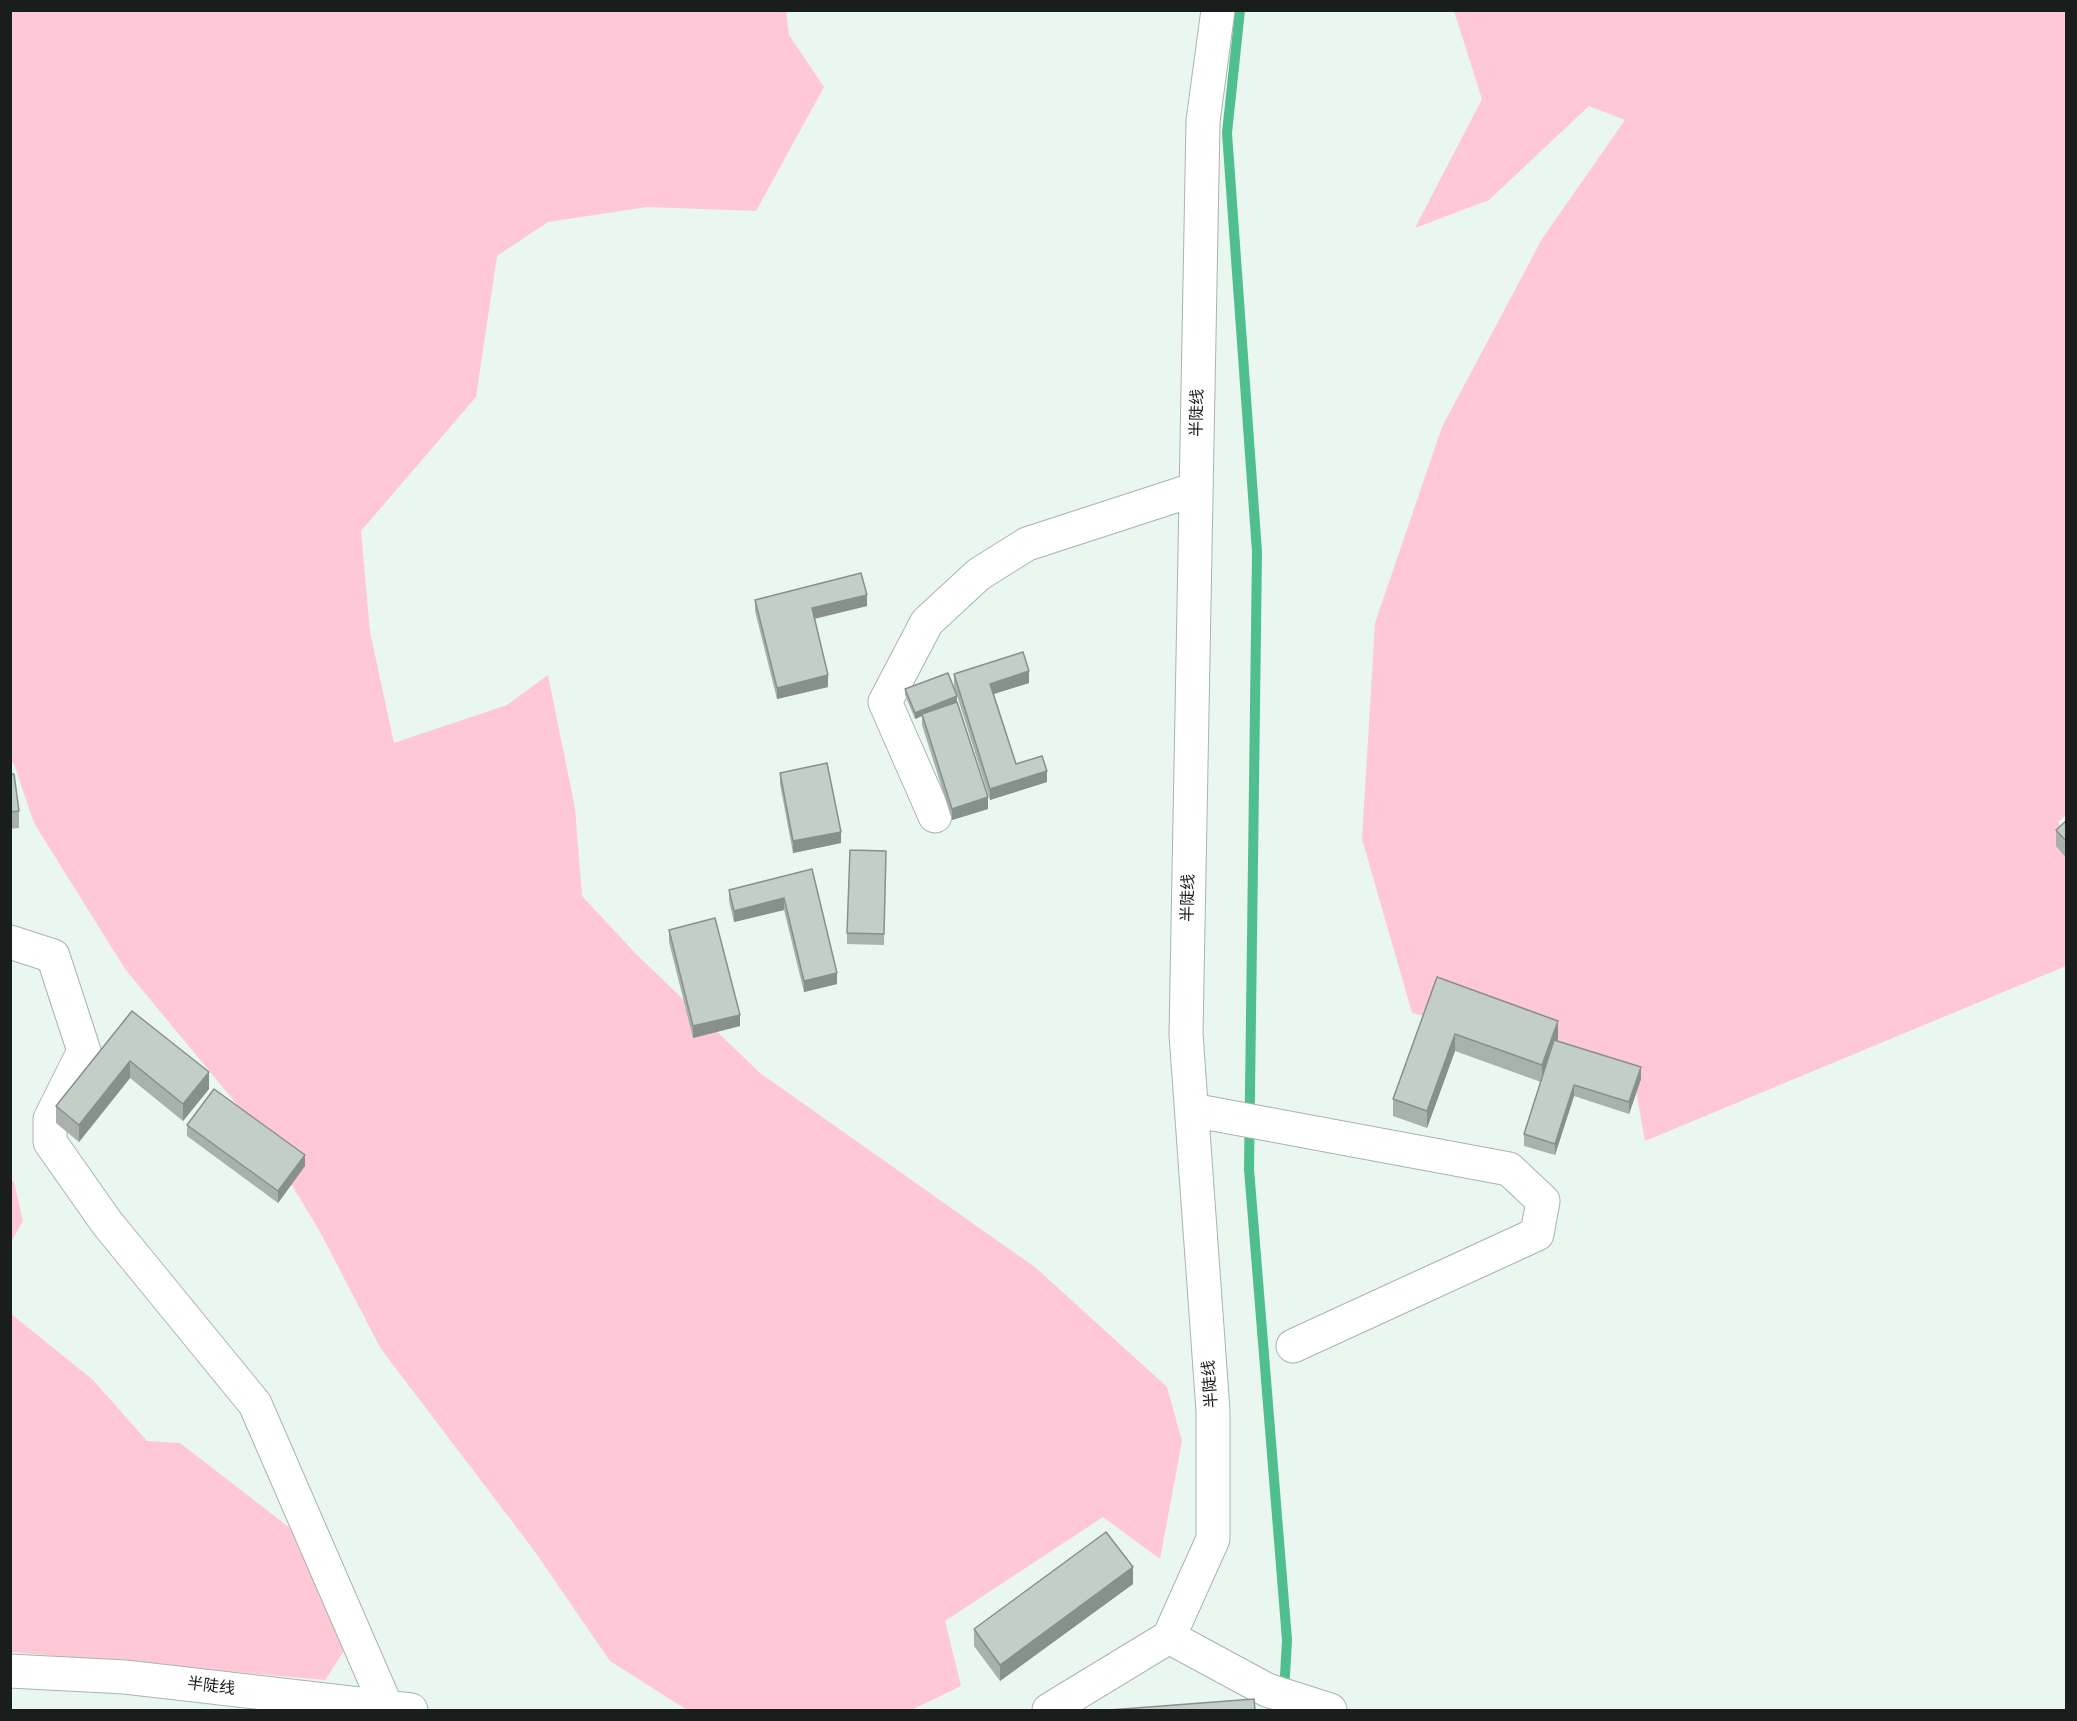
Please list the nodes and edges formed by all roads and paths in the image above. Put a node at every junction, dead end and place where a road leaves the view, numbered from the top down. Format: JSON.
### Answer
{"nodes":[{"id":1,"x":1218,"y":10,"type":"edge"},
{"id":2,"x":1196,"y":489,"type":"junction"},
{"id":3,"x":935,"y":816,"type":"dead end"},
{"id":4,"x":10,"y":942,"type":"edge"},
{"id":5,"x":1192,"y":1110,"type":"junction"},
{"id":6,"x":1293,"y":1346,"type":"dead end"},
{"id":7,"x":1168,"y":1637,"type":"junction"},
{"id":8,"x":10,"y":1671,"type":"edge"},
{"id":9,"x":1319,"y":1707,"type":"edge"},
{"id":10,"x":399,"y":1709,"type":"edge"},
{"id":11,"x":1049,"y":1710,"type":"edge"}],
"edges":[{"from":1,"to":2,"type":"street","name":"半陡线"},
{"from":2,"to":3,"type":"street"},
{"from":2,"to":5,"type":"street","name":"半陡线"},
{"from":4,"to":10,"type":"street"},
{"from":5,"to":6,"type":"street"},
{"from":5,"to":7,"type":"street","name":"半陡线"},
{"from":7,"to":9,"type":"street"},
{"from":7,"to":11,"type":"street"},
{"from":8,"to":10,"type":"street","name":"半陡线"}]}
